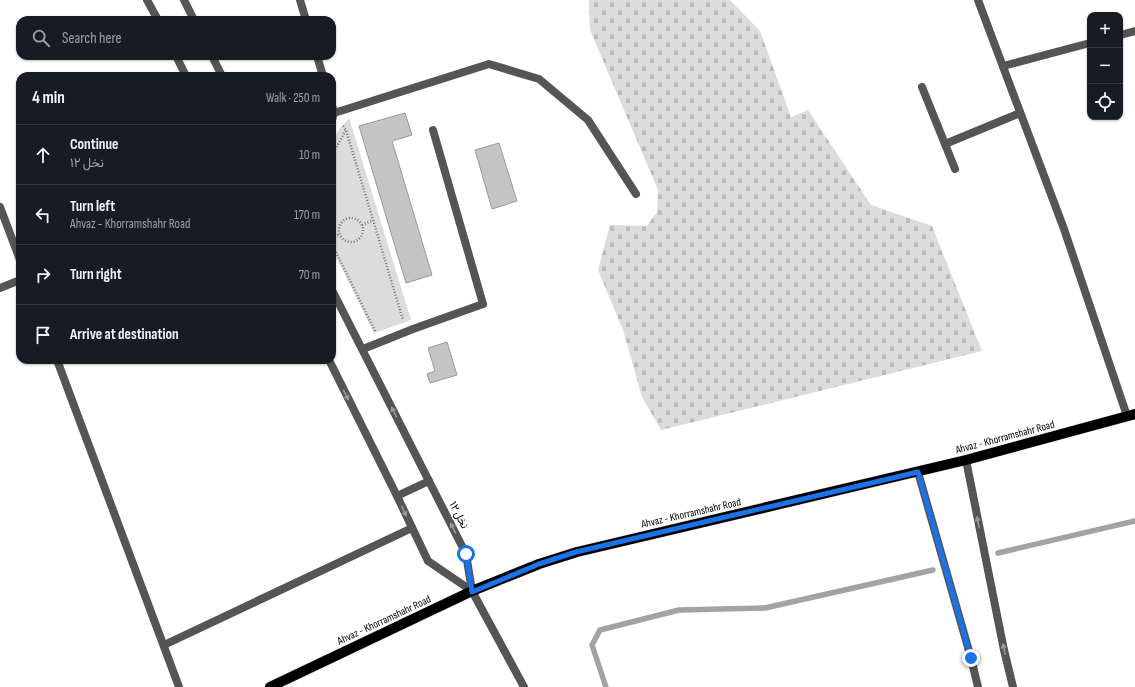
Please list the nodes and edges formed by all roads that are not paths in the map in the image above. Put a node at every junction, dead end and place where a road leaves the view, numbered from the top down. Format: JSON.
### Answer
{"nodes":[{"id":1,"x":148,"y":0,"type":"edge"},
{"id":2,"x":184,"y":0,"type":"edge"},
{"id":3,"x":300,"y":0,"type":"edge"},
{"id":4,"x":978,"y":0,"type":"edge"},
{"id":5,"x":156,"y":16,"type":"edge"},
{"id":6,"x":192,"y":16,"type":"edge"},
{"id":7,"x":305,"y":16,"type":"edge"},
{"id":8,"x":1135,"y":31,"type":"edge"},
{"id":9,"x":1123,"y":34,"type":"edge"},
{"id":10,"x":1087,"y":44,"type":"edge"},
{"id":11,"x":178,"y":60,"type":"edge"},
{"id":12,"x":214,"y":60,"type":"edge"},
{"id":13,"x":318,"y":60,"type":"edge"},
{"id":14,"x":1003,"y":66,"type":"junction"},
{"id":15,"x":184,"y":72,"type":"edge"},
{"id":16,"x":220,"y":72,"type":"edge"},
{"id":17,"x":322,"y":72,"type":"edge"},
{"id":18,"x":922,"y":87,"type":"dead end"},
{"id":19,"x":336,"y":111,"type":"edge"},
{"id":20,"x":1020,"y":113,"type":"junction"},
{"id":21,"x":433,"y":130,"type":"dead end"},
{"id":22,"x":945,"y":144,"type":"junction"},
{"id":23,"x":955,"y":169,"type":"dead end"},
{"id":24,"x":636,"y":194,"type":"dead end"},
{"id":25,"x":0,"y":207,"type":"edge"},
{"id":26,"x":16,"y":249,"type":"edge"},
{"id":27,"x":16,"y":282,"type":"edge"},
{"id":28,"x":0,"y":288,"type":"edge"},
{"id":29,"x":336,"y":298,"type":"edge"},
{"id":30,"x":363,"y":349,"type":"junction"},
{"id":31,"x":59,"y":364,"type":"edge"},
{"id":32,"x":331,"y":364,"type":"edge"},
{"id":33,"x":1131,"y":415,"type":"edge"},
{"id":34,"x":966,"y":460,"type":"junction"},
{"id":35,"x":918,"y":472,"type":"junction"},
{"id":36,"x":429,"y":481,"type":"junction"},
{"id":37,"x":397,"y":496,"type":"junction"},
{"id":38,"x":412,"y":528,"type":"junction"},
{"id":39,"x":472,"y":592,"type":"junction"},
{"id":40,"x":164,"y":645,"type":"junction"},
{"id":41,"x":179,"y":687,"type":"edge"},
{"id":42,"x":270,"y":687,"type":"edge"},
{"id":43,"x":524,"y":687,"type":"edge"},
{"id":44,"x":978,"y":687,"type":"edge"},
{"id":45,"x":1013,"y":687,"type":"edge"}],
"edges":[{"from":1,"to":5,"type":"street"},
{"from":2,"to":6,"type":"street"},
{"from":3,"to":7,"type":"street"},
{"from":4,"to":14,"type":"street"},
{"from":8,"to":9,"type":"street"},
{"from":10,"to":14,"type":"street"},
{"from":11,"to":15,"type":"street"},
{"from":12,"to":16,"type":"street"},
{"from":13,"to":17,"type":"street"},
{"from":14,"to":20,"type":"street"},
{"from":18,"to":22,"type":"street"},
{"from":19,"to":24,"type":"street"},
{"from":20,"to":22,"type":"street"},
{"from":20,"to":33,"type":"street"},
{"from":21,"to":30,"type":"street"},
{"from":22,"to":23,"type":"street"},
{"from":25,"to":26,"type":"street"},
{"from":27,"to":28,"type":"street"},
{"from":29,"to":30,"type":"street","name":"نخل ۱۲"},
{"from":36,"to":30,"type":"street","name":"نخل ۱۲","one_way":true},
{"from":31,"to":40,"type":"street"},
{"from":32,"to":37,"type":"street","one_way":true},
{"from":33,"to":34,"type":"main road","name":"Ahvaz - Khorramshahr Road"},
{"from":34,"to":35,"type":"main road","name":"Ahvaz - Khorramshahr Road"},
{"from":45,"to":34,"type":"street","one_way":true},
{"from":35,"to":39,"type":"main road","name":"Ahvaz - Khorramshahr Road"},
{"from":35,"to":44,"type":"street"},
{"from":36,"to":37,"type":"street"},
{"from":39,"to":36,"type":"street","name":"نخل ۱۲","one_way":true},
{"from":37,"to":38,"type":"street","one_way":true},
{"from":38,"to":39,"type":"street"},
{"from":38,"to":40,"type":"street"},
{"from":39,"to":42,"type":"main road","name":"Ahvaz - Khorramshahr Road"},
{"from":39,"to":43,"type":"street"},
{"from":40,"to":41,"type":"street"}]}
